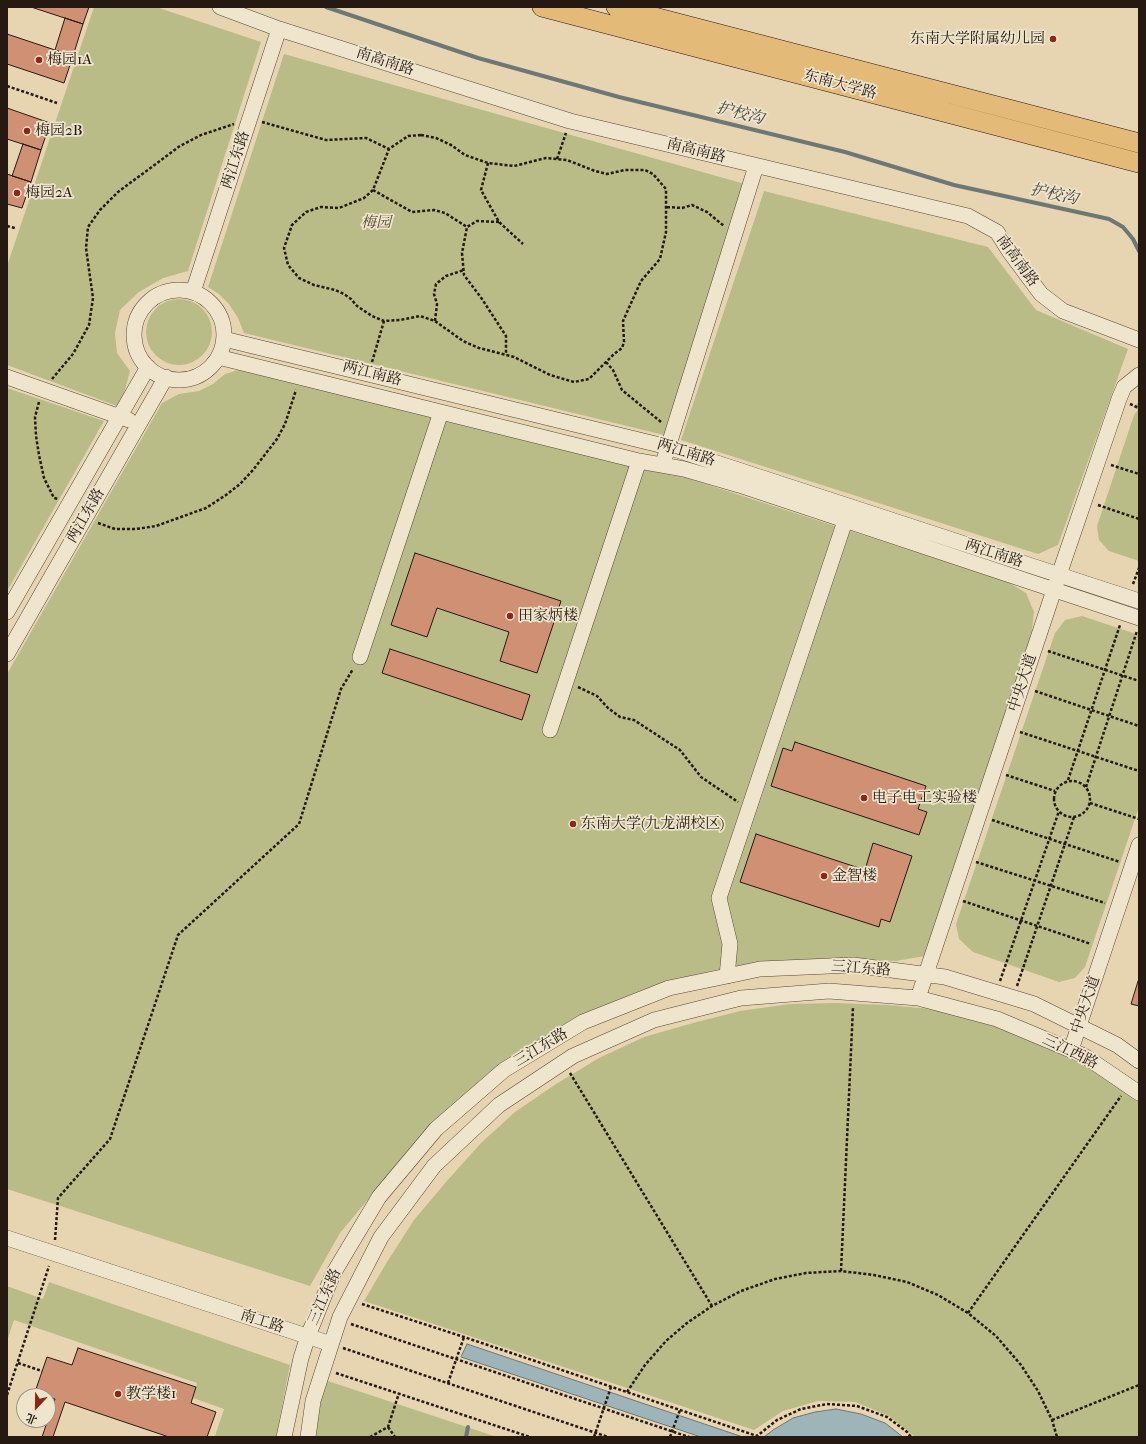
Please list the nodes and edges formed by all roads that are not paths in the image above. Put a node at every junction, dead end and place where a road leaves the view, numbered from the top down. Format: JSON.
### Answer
{"nodes":[{"id":1,"x":220,"y":7,"type":"edge"},
{"id":2,"x":542,"y":7,"type":"edge"},
{"id":3,"x":616,"y":7,"type":"edge"},
{"id":4,"x":279,"y":29,"type":"junction"},
{"id":5,"x":1139,"y":143,"type":"edge"},
{"id":6,"x":1139,"y":163,"type":"edge"},
{"id":7,"x":756,"y":166,"type":"junction"},
{"id":8,"x":193,"y":292,"type":"junction"},
{"id":9,"x":224,"y":339,"type":"junction"},
{"id":10,"x":1139,"y":340,"type":"edge"},
{"id":11,"x":218,"y":357,"type":"junction"},
{"id":12,"x":148,"y":367,"type":"junction"},
{"id":13,"x":365,"y":373,"type":"junction"},
{"id":14,"x":1139,"y":375,"type":"edge"},
{"id":15,"x":7,"y":377,"type":"edge"},
{"id":16,"x":166,"y":377,"type":"junction"},
{"id":17,"x":355,"y":391,"type":"junction"},
{"id":18,"x":520,"y":410,"type":"junction"},
{"id":19,"x":441,"y":412,"type":"junction"},
{"id":20,"x":120,"y":417,"type":"junction"},
{"id":21,"x":139,"y":423,"type":"junction"},
{"id":22,"x":516,"y":430,"type":"junction"},
{"id":23,"x":668,"y":446,"type":"junction"},
{"id":24,"x":639,"y":461,"type":"junction"},
{"id":25,"x":662,"y":465,"type":"junction"},
{"id":26,"x":842,"y":504,"type":"junction"},
{"id":27,"x":845,"y":521,"type":"junction"},
{"id":28,"x":1059,"y":575,"type":"junction"},
{"id":29,"x":1054,"y":590,"type":"junction"},
{"id":30,"x":1139,"y":601,"type":"edge"},
{"id":31,"x":7,"y":612,"type":"edge"},
{"id":32,"x":1139,"y":618,"type":"edge"},
{"id":33,"x":7,"y":654,"type":"edge"},
{"id":34,"x":360,"y":657,"type":"road end"},
{"id":35,"x":550,"y":730,"type":"dead end"},
{"id":36,"x":1139,"y":845,"type":"edge"},
{"id":37,"x":926,"y":975,"type":"junction"},
{"id":38,"x":727,"y":976,"type":"junction"},
{"id":39,"x":1005,"y":995,"type":"joint"},
{"id":40,"x":918,"y":998,"type":"junction"},
{"id":41,"x":631,"y":1003,"type":"junction"},
{"id":42,"x":997,"y":1019,"type":"joint"},
{"id":43,"x":642,"y":1025,"type":"junction"},
{"id":44,"x":1079,"y":1026,"type":"junction"},
{"id":45,"x":1071,"y":1050,"type":"junction"},
{"id":46,"x":535,"y":1052,"type":"junction"},
{"id":47,"x":1139,"y":1061,"type":"edge"},
{"id":48,"x":549,"y":1072,"type":"junction"},
{"id":49,"x":1134,"y":1089,"type":"edge"},
{"id":50,"x":405,"y":1165,"type":"junction"},
{"id":51,"x":424,"y":1179,"type":"junction"},
{"id":52,"x":7,"y":1238,"type":"edge"},
{"id":53,"x":308,"y":1336,"type":"junction"},
{"id":54,"x":331,"y":1344,"type":"junction"},
{"id":55,"x":284,"y":1437,"type":"edge"},
{"id":56,"x":308,"y":1437,"type":"edge"}],
"edges":[{"from":1,"to":4,"type":"street","name":"南高南路"},
{"from":2,"to":6,"type":"main road","name":"东南大学路"},
{"from":3,"to":5,"type":"main road","name":"东南大学路"},
{"from":4,"to":7,"type":"street","name":"南高南路"},
{"from":4,"to":8,"type":"street","name":"两江东路"},
{"from":7,"to":10,"type":"street","name":"南高南路"},
{"from":7,"to":23,"type":"street"},
{"from":8,"to":9,"type":"street"},
{"from":8,"to":12,"type":"street"},
{"from":9,"to":11,"type":"street"},
{"from":9,"to":13,"type":"street","name":"两江南路"},
{"from":11,"to":16,"type":"street"},
{"from":11,"to":17,"type":"street","name":"两江南路"},
{"from":12,"to":16,"type":"street"},
{"from":12,"to":20,"type":"street","name":"两江东路"},
{"from":13,"to":17,"type":"street"},
{"from":13,"to":18,"type":"street","name":"两江南路"},
{"from":14,"to":28,"type":"street","name":"中央大道"},
{"from":15,"to":20,"type":"street"},
{"from":16,"to":21,"type":"street","name":"两江东路"},
{"from":17,"to":19,"type":"street","name":"两江南路"},
{"from":18,"to":22,"type":"street"},
{"from":18,"to":23,"type":"street","name":"两江南路"},
{"from":19,"to":22,"type":"street","name":"两江南路"},
{"from":19,"to":34,"type":"street"},
{"from":20,"to":21,"type":"street"},
{"from":20,"to":31,"type":"street","name":"两江东路"},
{"from":21,"to":33,"type":"street","name":"两江东路"},
{"from":22,"to":24,"type":"street","name":"两江南路"},
{"from":23,"to":25,"type":"street"},
{"from":23,"to":26,"type":"street","name":"两江南路"},
{"from":24,"to":25,"type":"street","name":"两江南路"},
{"from":24,"to":35,"type":"street"},
{"from":25,"to":27,"type":"street","name":"两江南路"},
{"from":26,"to":27,"type":"street"},
{"from":26,"to":28,"type":"street","name":"两江南路"},
{"from":27,"to":29,"type":"street","name":"两江南路"},
{"from":27,"to":38,"type":"street"},
{"from":28,"to":29,"type":"street","name":"中央大道"},
{"from":28,"to":30,"type":"street","name":"两江南路"},
{"from":29,"to":32,"type":"street","name":"两江南路"},
{"from":29,"to":37,"type":"street","name":"中央大道"},
{"from":36,"to":44,"type":"street","name":"中央大道"},
{"from":37,"to":38,"type":"street","name":"三江东路"},
{"from":37,"to":39,"type":"street","name":"三江东路"},
{"from":37,"to":40,"type":"street","name":"中央大道"},
{"from":38,"to":41,"type":"street","name":"三江东路"},
{"from":39,"to":44,"type":"street","name":"三江西路"},
{"from":40,"to":42,"type":"street","name":"三江东路"},
{"from":40,"to":43,"type":"street","name":"三江东路"},
{"from":41,"to":43,"type":"street"},
{"from":41,"to":46,"type":"street","name":"三江东路"},
{"from":42,"to":45,"type":"street","name":"三江西路"},
{"from":43,"to":48,"type":"street","name":"三江东路"},
{"from":44,"to":45,"type":"street","name":"中央大道"},
{"from":44,"to":47,"type":"street","name":"三江西路"},
{"from":45,"to":49,"type":"street","name":"三江西路"},
{"from":46,"to":48,"type":"street"},
{"from":46,"to":50,"type":"street","name":"三江东路"},
{"from":48,"to":51,"type":"street","name":"三江东路"},
{"from":50,"to":51,"type":"street"},
{"from":50,"to":53,"type":"street","name":"三江东路"},
{"from":51,"to":54,"type":"street","name":"三江东路"},
{"from":52,"to":53,"type":"street","name":"南工路"},
{"from":53,"to":54,"type":"street","name":"南工路"},
{"from":53,"to":55,"type":"street","name":"三江东路"},
{"from":54,"to":56,"type":"street","name":"三江东路"}]}
